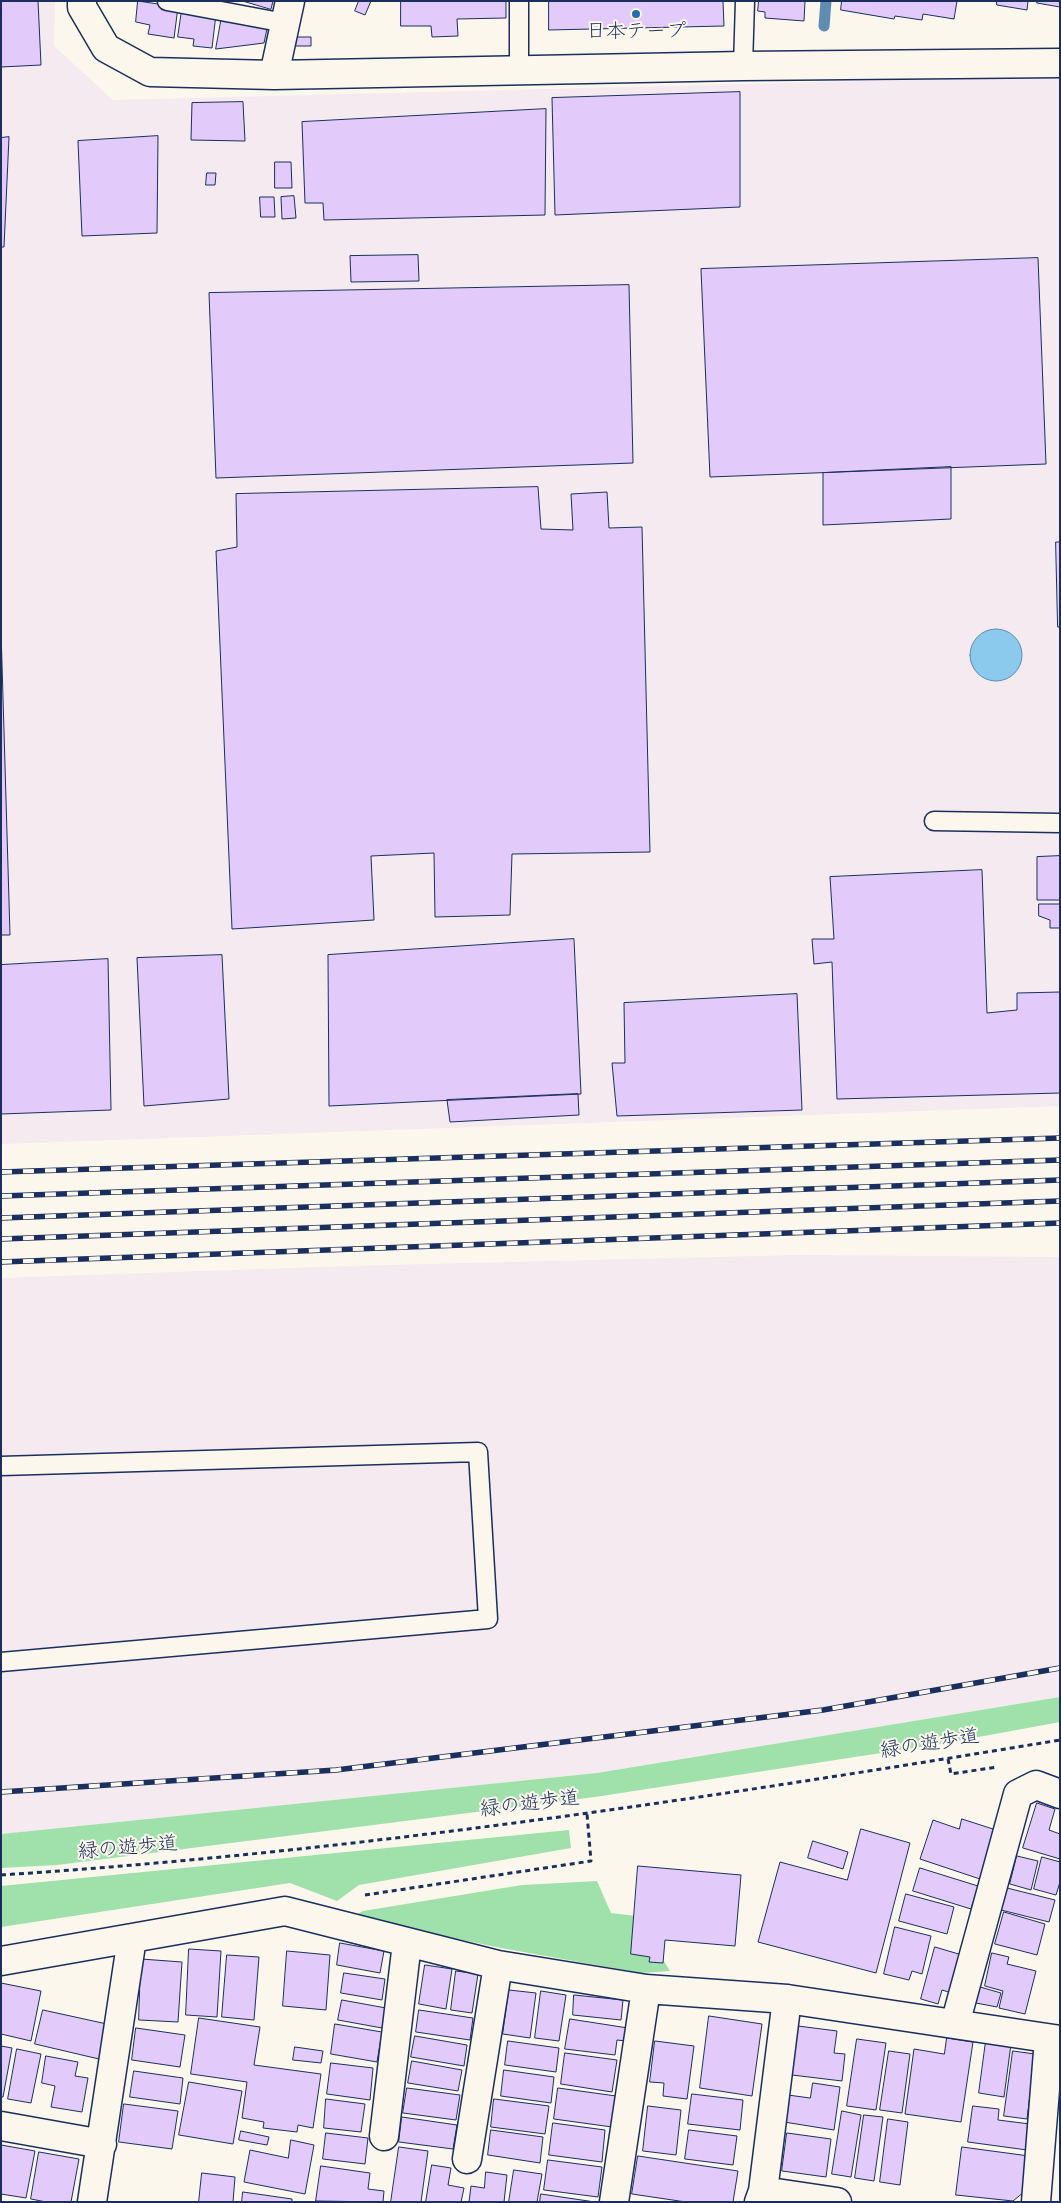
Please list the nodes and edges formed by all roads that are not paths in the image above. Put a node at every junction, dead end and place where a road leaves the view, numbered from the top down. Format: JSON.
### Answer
{"nodes":[{"id":1,"x":82,"y":1,"type":"edge"},
{"id":2,"x":168,"y":1,"type":"edge"},
{"id":3,"x":519,"y":1,"type":"edge"},
{"id":4,"x":745,"y":1,"type":"edge"},
{"id":5,"x":288,"y":12,"type":"edge"},
{"id":6,"x":1060,"y":63,"type":"edge"},
{"id":7,"x":743,"y":66,"type":"junction"},
{"id":8,"x":519,"y":70,"type":"junction"},
{"id":9,"x":274,"y":75,"type":"junction"},
{"id":10,"x":934,"y":821,"type":"dead end"},
{"id":11,"x":1060,"y":824,"type":"edge"},
{"id":12,"x":1,"y":1466,"type":"edge"},
{"id":13,"x":1,"y":1662,"type":"edge"},
{"id":14,"x":1060,"y":1794,"type":"edge"},
{"id":15,"x":132,"y":1938,"type":"junction"},
{"id":16,"x":407,"y":1943,"type":"junction"},
{"id":17,"x":1,"y":1961,"type":"edge"},
{"id":18,"x":498,"y":1964,"type":"junction"},
{"id":19,"x":646,"y":1989,"type":"junction"},
{"id":20,"x":787,"y":1999,"type":"junction"},
{"id":21,"x":955,"y":2024,"type":"junction"},
{"id":22,"x":1054,"y":2039,"type":"edge"},
{"id":23,"x":1,"y":2126,"type":"edge"},
{"id":24,"x":384,"y":2136,"type":"dead end"},
{"id":25,"x":102,"y":2144,"type":"junction"},
{"id":26,"x":467,"y":2160,"type":"dead end"},
{"id":27,"x":761,"y":2196,"type":"edge"},
{"id":28,"x":92,"y":2202,"type":"edge"},
{"id":29,"x":614,"y":2202,"type":"edge"},
{"id":30,"x":837,"y":2202,"type":"edge"},
{"id":31,"x":1036,"y":2202,"type":"edge"}],
"edges":[{"from":1,"to":9,"type":"street"},
{"from":2,"to":5,"type":"lane"},
{"from":3,"to":8,"type":"lane"},
{"from":4,"to":7,"type":"lane"},
{"from":5,"to":9,"type":"street"},
{"from":6,"to":7,"type":"street"},
{"from":7,"to":8,"type":"street"},
{"from":8,"to":9,"type":"street"},
{"from":10,"to":11,"type":"lane"},
{"from":12,"to":13,"type":"lane"},
{"from":14,"to":21,"type":"street"},
{"from":15,"to":16,"type":"street"},
{"from":15,"to":17,"type":"street"},
{"from":15,"to":25,"type":"street"},
{"from":16,"to":18,"type":"street"},
{"from":16,"to":24,"type":"street"},
{"from":18,"to":19,"type":"street"},
{"from":18,"to":26,"type":"street"},
{"from":19,"to":20,"type":"street"},
{"from":19,"to":29,"type":"street"},
{"from":20,"to":21,"type":"street"},
{"from":20,"to":27,"type":"street"},
{"from":21,"to":22,"type":"street"},
{"from":22,"to":31,"type":"street"},
{"from":23,"to":25,"type":"street"},
{"from":25,"to":28,"type":"street"},
{"from":27,"to":30,"type":"street"}]}
